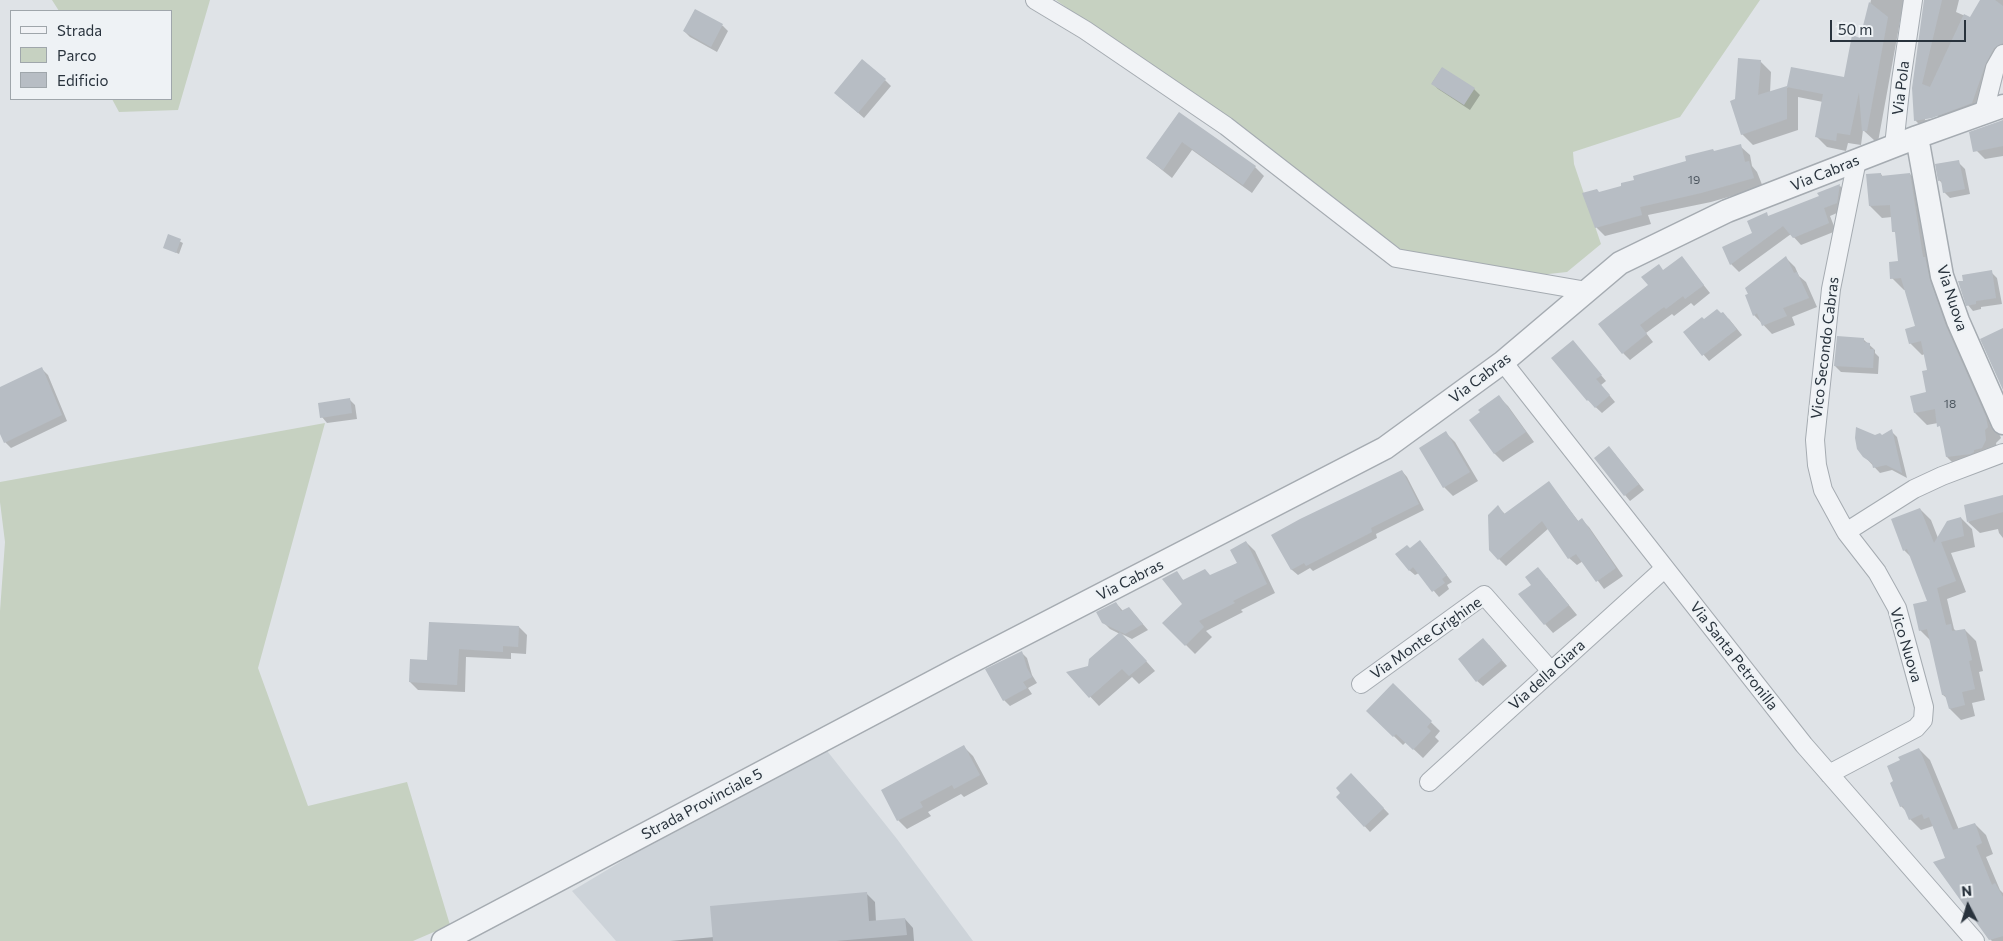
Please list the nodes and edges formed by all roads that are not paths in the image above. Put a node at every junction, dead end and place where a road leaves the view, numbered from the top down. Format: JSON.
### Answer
{"nodes":[{"id":1,"x":1035,"y":0,"type":"edge"},
{"id":2,"x":1913,"y":0,"type":"edge"},
{"id":3,"x":2003,"y":54,"type":"edge"},
{"id":4,"x":1994,"y":109,"type":"edge"},
{"id":5,"x":1917,"y":136,"type":"junction"},
{"id":6,"x":1894,"y":146,"type":"junction"},
{"id":7,"x":1857,"y":160,"type":"junction"},
{"id":8,"x":1586,"y":291,"type":"junction"},
{"id":9,"x":1503,"y":362,"type":"junction"},
{"id":10,"x":2003,"y":423,"type":"edge"},
{"id":11,"x":2003,"y":453,"type":"edge"},
{"id":12,"x":1846,"y":532,"type":"junction"},
{"id":13,"x":1664,"y":568,"type":"junction"},
{"id":14,"x":961,"y":667,"type":"joint"},
{"id":15,"x":1551,"y":671,"type":"junction"},
{"id":16,"x":1361,"y":684,"type":"dead end"},
{"id":17,"x":1829,"y":774,"type":"junction"},
{"id":18,"x":1429,"y":782,"type":"dead end"},
{"id":19,"x":443,"y":941,"type":"edge"},
{"id":20,"x":1975,"y":941,"type":"edge"}],
"edges":[{"from":1,"to":8,"type":"street"},
{"from":2,"to":6,"type":"street","name":"Via Pola"},
{"from":3,"to":4,"type":"street"},
{"from":4,"to":5,"type":"street","name":"Via Cabras"},
{"from":5,"to":6,"type":"street","name":"Via Cabras"},
{"from":5,"to":10,"type":"street","name":"Via Nuova"},
{"from":6,"to":7,"type":"street","name":"Via Cabras"},
{"from":7,"to":8,"type":"street","name":"Via Cabras"},
{"from":7,"to":12,"type":"street","name":"Vico Secondo Cabras"},
{"from":8,"to":9,"type":"street","name":"Via Cabras"},
{"from":9,"to":13,"type":"street","name":"Via Santa Petronilla"},
{"from":9,"to":14,"type":"street","name":"Via Cabras"},
{"from":11,"to":12,"type":"street"},
{"from":12,"to":17,"type":"street","name":"Vico Nuova"},
{"from":13,"to":15,"type":"street","name":"Via della Giara"},
{"from":13,"to":17,"type":"street","name":"Via Santa Petronilla"},
{"from":14,"to":19,"type":"street","name":"Strada Provinciale 5"},
{"from":15,"to":16,"type":"street","name":"Via Monte Grighine"},
{"from":15,"to":18,"type":"street","name":"Via della Giara"},
{"from":17,"to":20,"type":"street","name":"Via Santa Petronilla"}]}
